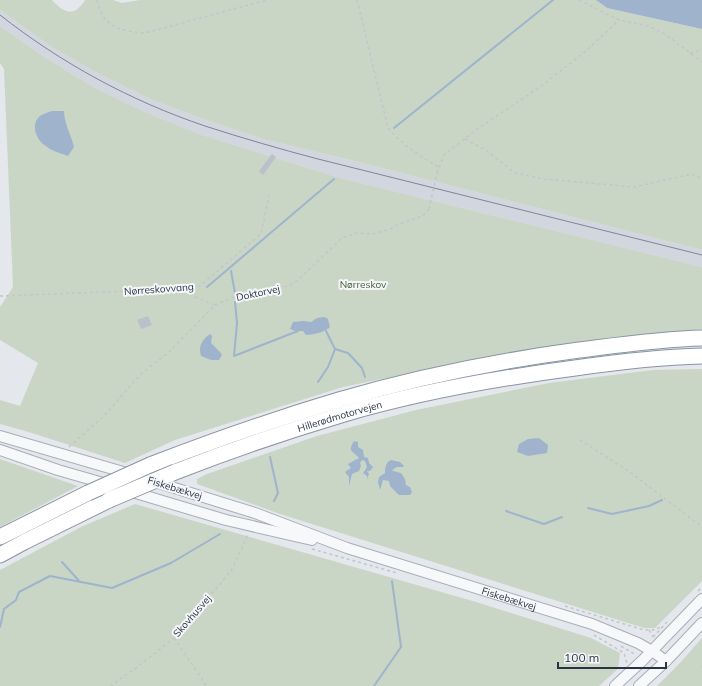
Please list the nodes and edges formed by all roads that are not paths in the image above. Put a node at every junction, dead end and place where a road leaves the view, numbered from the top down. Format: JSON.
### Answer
{"nodes":[{"id":1,"x":702,"y":338,"type":"edge"},
{"id":2,"x":702,"y":356,"type":"edge"},
{"id":3,"x":0,"y":436,"type":"edge"},
{"id":4,"x":0,"y":450,"type":"edge"},
{"id":5,"x":0,"y":537,"type":"edge"},
{"id":6,"x":347,"y":548,"type":"junction"},
{"id":7,"x":0,"y":555,"type":"edge"},
{"id":8,"x":702,"y":599,"type":"edge"},
{"id":9,"x":702,"y":623,"type":"edge"},
{"id":10,"x":652,"y":651,"type":"junction"},
{"id":11,"x":666,"y":661,"type":"junction"},
{"id":12,"x":615,"y":686,"type":"edge"},
{"id":13,"x":639,"y":686,"type":"edge"}],
"edges":[{"from":1,"to":5,"type":"highway","name":"Hillerødmotorvejen","bridge":true},
{"from":2,"to":7,"type":"highway","name":"Hillerødmotorvejen","bridge":true},
{"from":3,"to":6,"type":"street","name":"Fiskebækvej"},
{"from":4,"to":6,"type":"street","name":"Fiskebækvej"},
{"from":6,"to":10,"type":"street","name":"Fiskebækvej"},
{"from":8,"to":10,"type":"street"},
{"from":9,"to":11,"type":"street"},
{"from":10,"to":11,"type":"street","name":"Fiskebækvej"},
{"from":10,"to":12,"type":"street"},
{"from":11,"to":13,"type":"street"}]}
